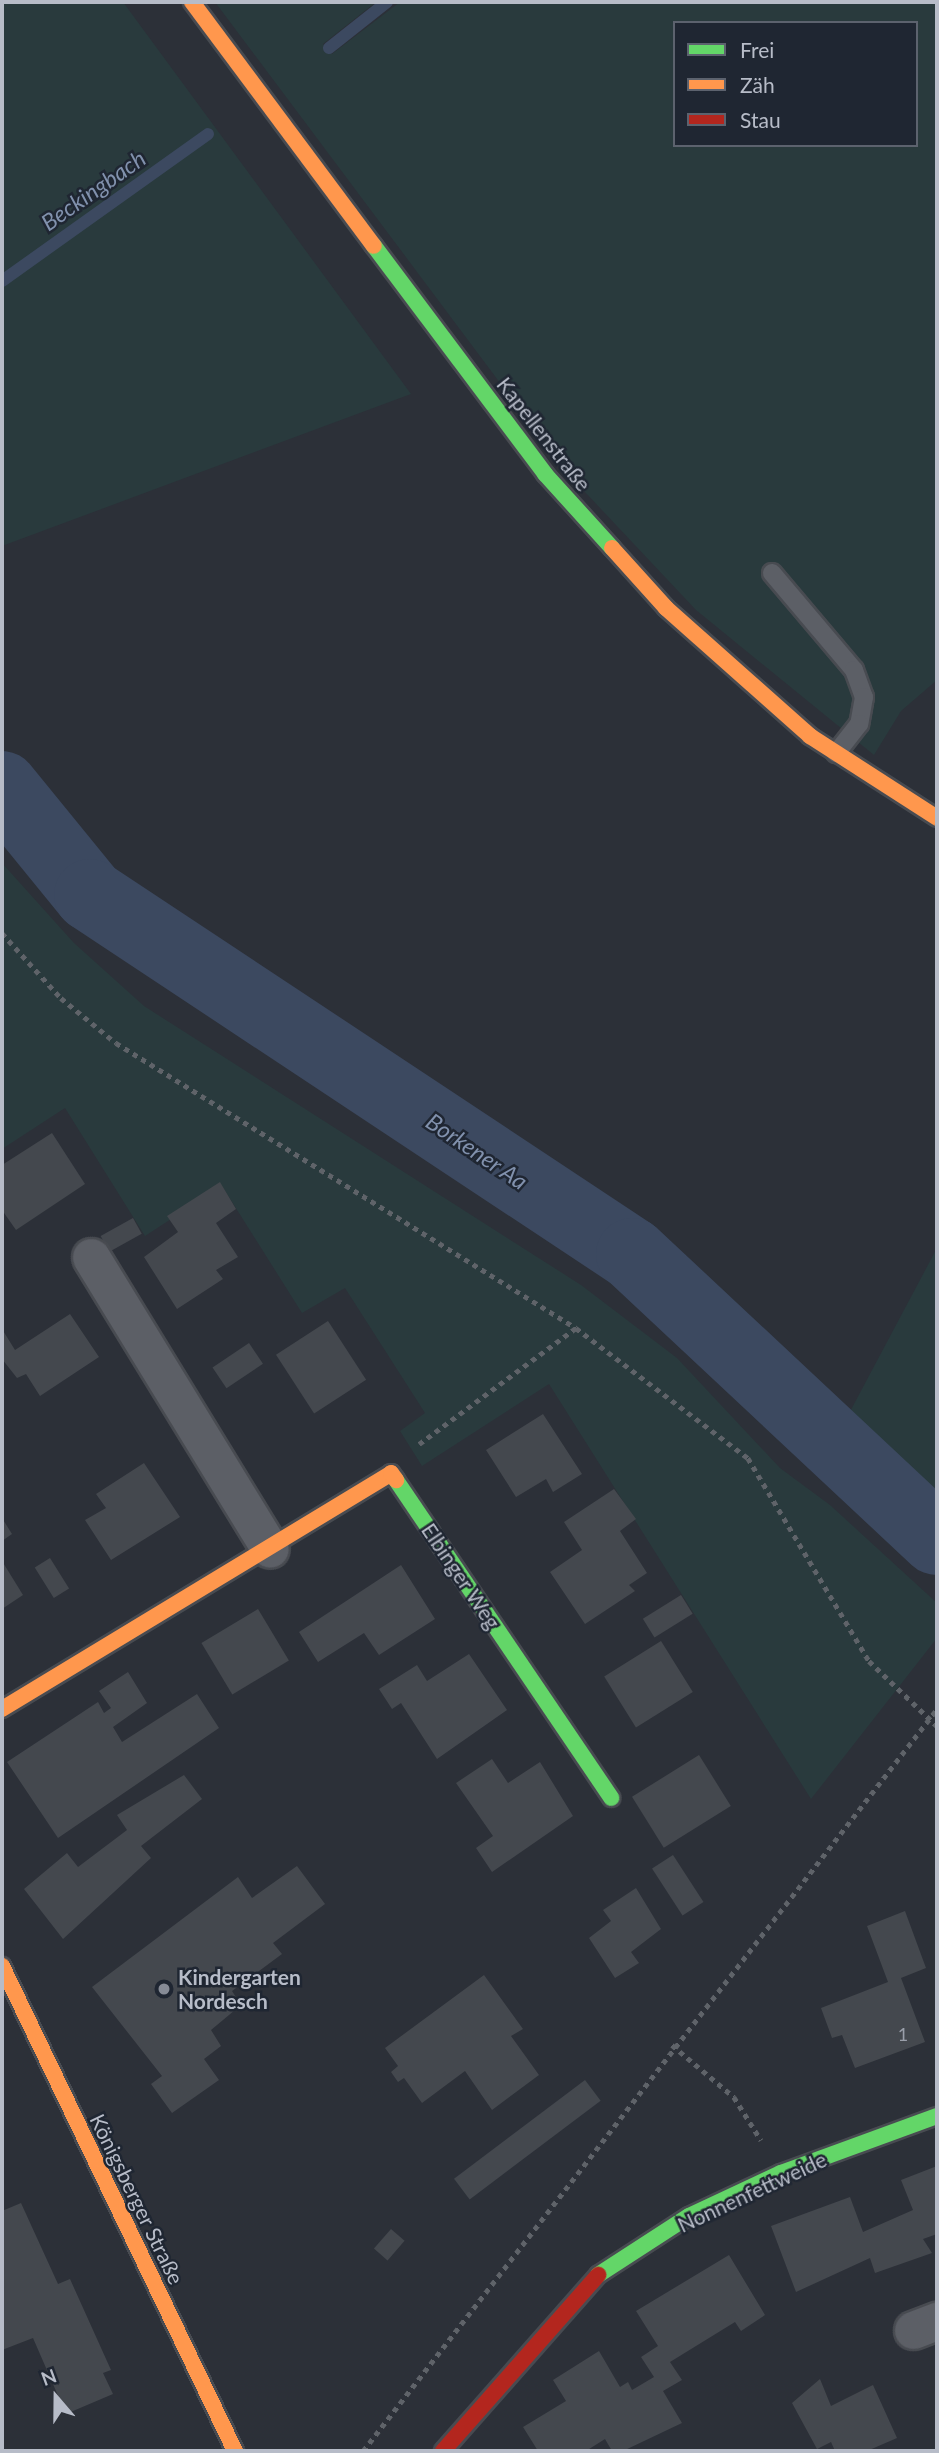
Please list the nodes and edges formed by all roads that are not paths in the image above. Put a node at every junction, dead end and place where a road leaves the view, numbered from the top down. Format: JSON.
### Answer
{"nodes":[{"id":1,"x":192,"y":2,"type":"edge"},
{"id":2,"x":772,"y":573,"type":"dead end"},
{"id":3,"x":836,"y":753,"type":"junction"},
{"id":4,"x":937,"y":818,"type":"edge"},
{"id":5,"x":91,"y":1257,"type":"dead end"},
{"id":6,"x":270,"y":1549,"type":"junction"},
{"id":7,"x":2,"y":1709,"type":"edge"},
{"id":8,"x":611,"y":1798,"type":"dead end"},
{"id":9,"x":2,"y":1967,"type":"edge"},
{"id":10,"x":937,"y":2116,"type":"edge"},
{"id":11,"x":235,"y":2451,"type":"edge"},
{"id":12,"x":443,"y":2451,"type":"edge"}],
"edges":[{"from":1,"to":3,"type":"street","name":"Kapellenstraße"},
{"from":2,"to":3,"type":"lane"},
{"from":3,"to":4,"type":"street","name":"Kapellenstraße"},
{"from":5,"to":6,"type":"street"},
{"from":6,"to":7,"type":"street"},
{"from":6,"to":8,"type":"street","name":"Elbinger Weg"},
{"from":9,"to":11,"type":"street","name":"Königsberger Straße"},
{"from":10,"to":12,"type":"street","name":"Nonnenfettweide"}]}
